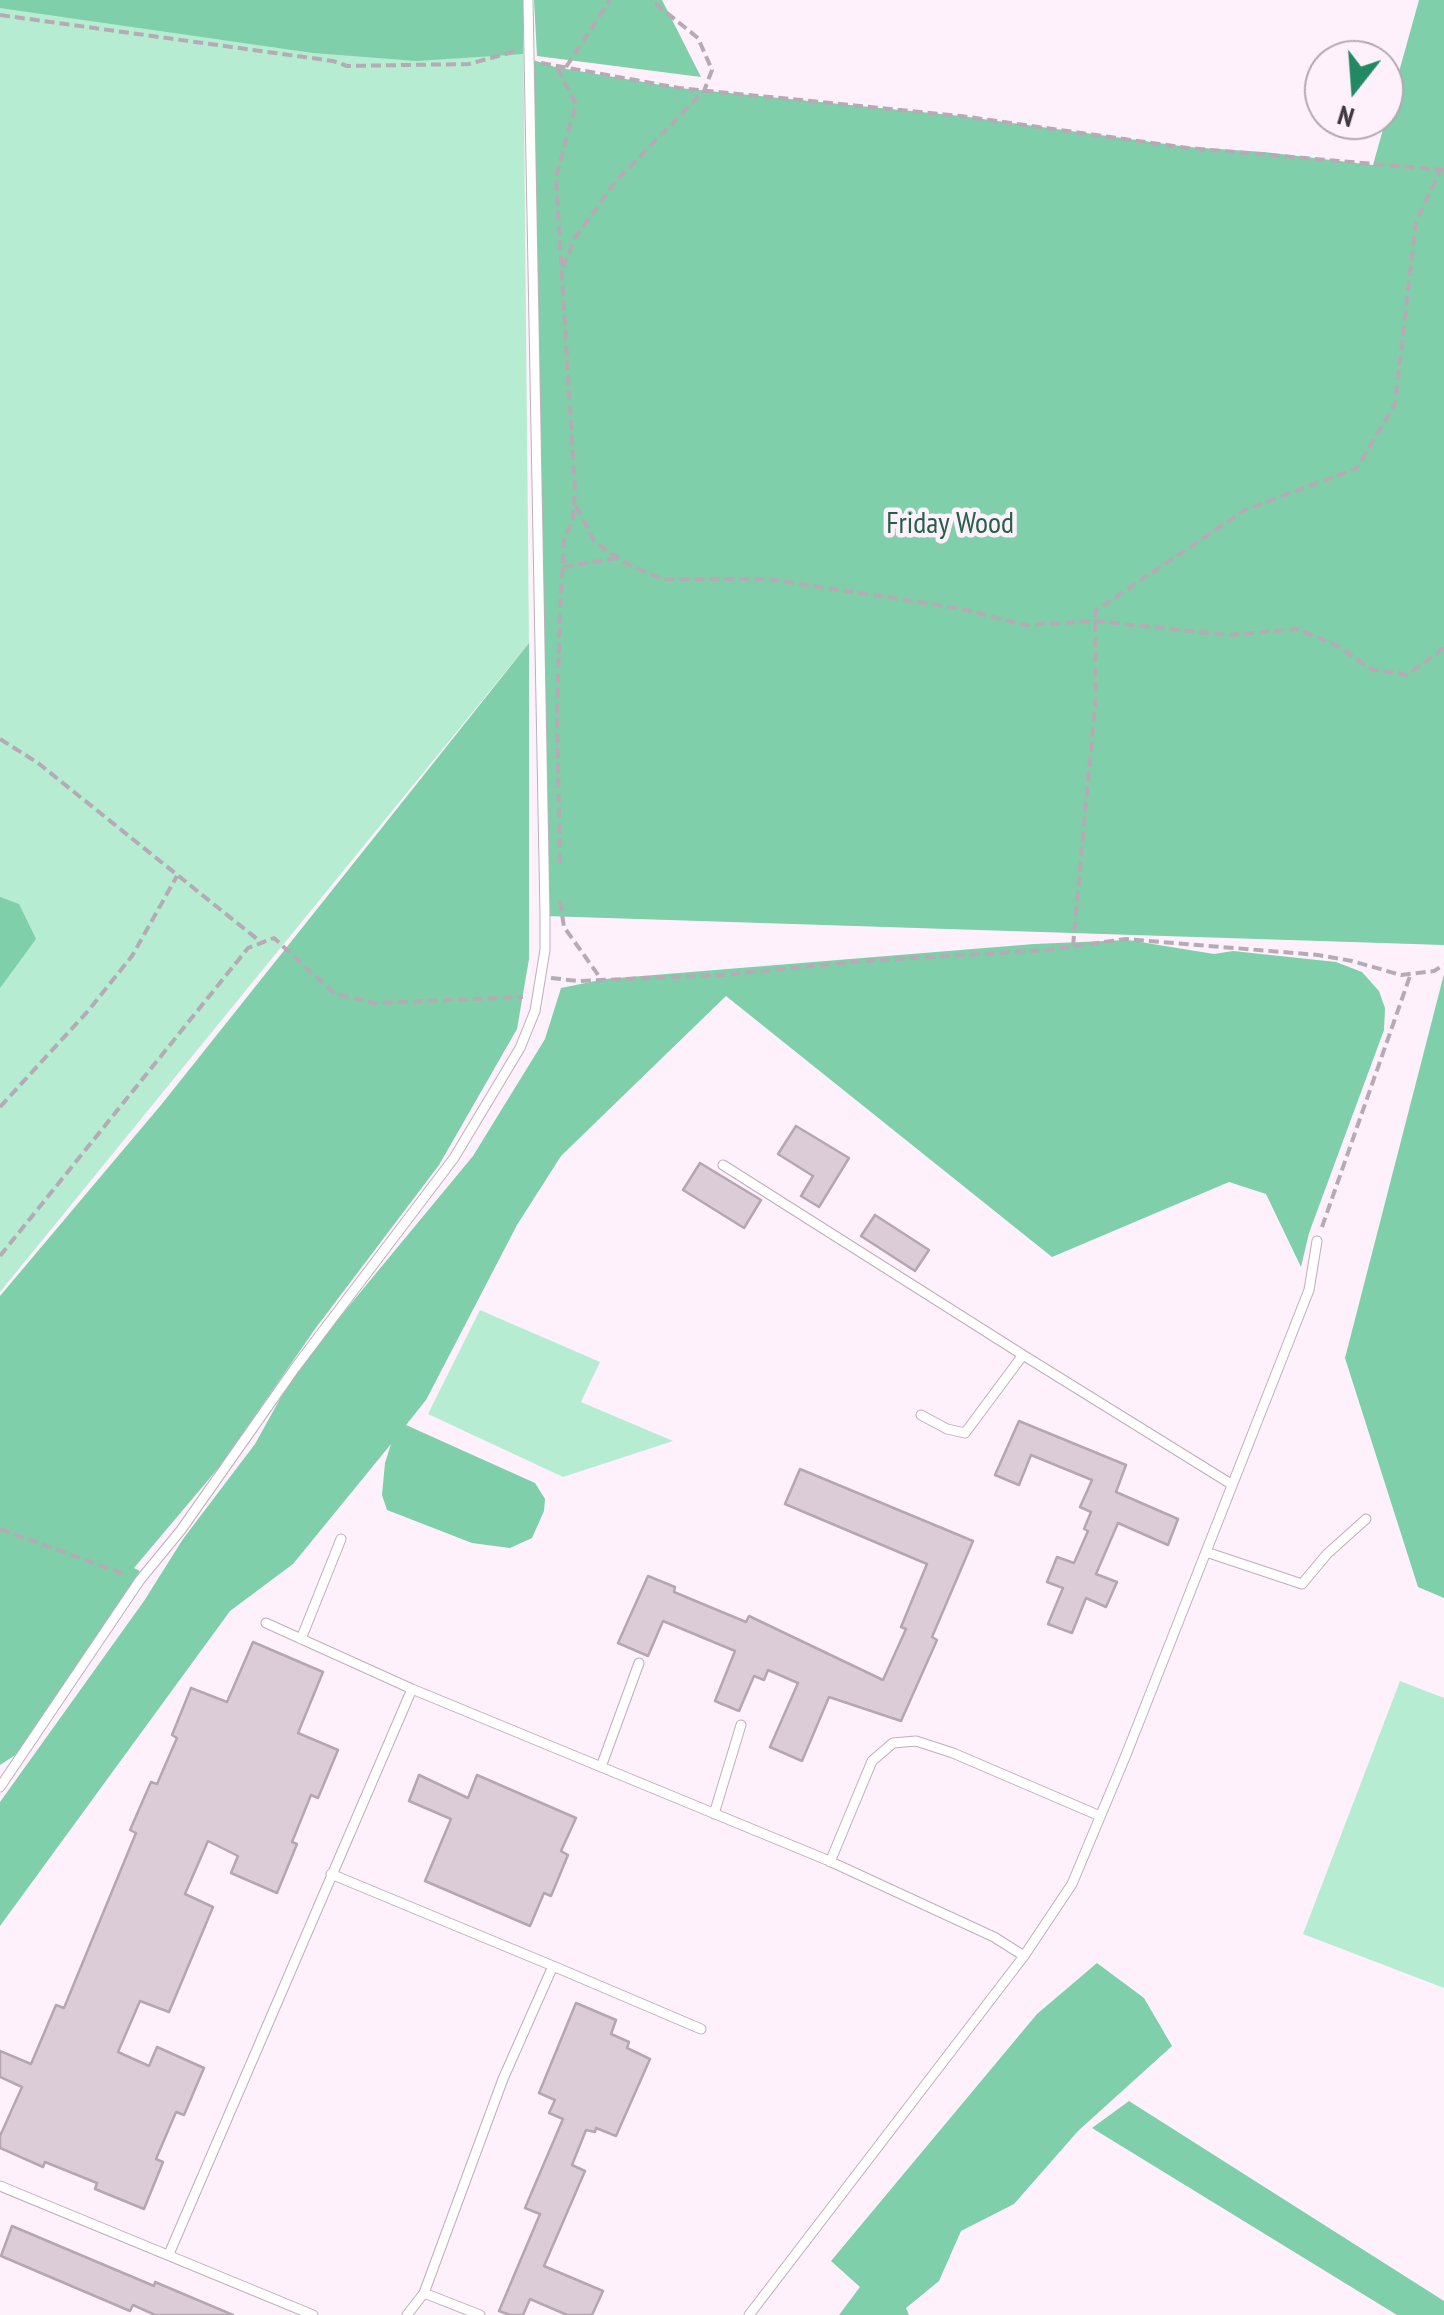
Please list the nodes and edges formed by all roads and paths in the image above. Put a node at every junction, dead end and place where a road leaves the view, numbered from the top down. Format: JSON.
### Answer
{"nodes":[{"id":1,"x":528,"y":0,"type":"edge"},
{"id":2,"x":610,"y":0,"type":"edge"},
{"id":3,"x":650,"y":0,"type":"edge"},
{"id":4,"x":0,"y":15,"type":"edge"},
{"id":5,"x":530,"y":59,"type":"junction"},
{"id":6,"x":557,"y":68,"type":"junction"},
{"id":7,"x":565,"y":69,"type":"junction"},
{"id":8,"x":704,"y":90,"type":"junction"},
{"id":9,"x":1442,"y":170,"type":"edge"},
{"id":10,"x":561,"y":271,"type":"junction"},
{"id":11,"x":574,"y":502,"type":"junction"},
{"id":12,"x":617,"y":558,"type":"junction"},
{"id":13,"x":563,"y":567,"type":"junction"},
{"id":14,"x":1095,"y":621,"type":"junction"},
{"id":15,"x":1444,"y":648,"type":"edge"},
{"id":16,"x":0,"y":740,"type":"edge"},
{"id":17,"x":177,"y":876,"type":"junction"},
{"id":18,"x":560,"y":876,"type":"dead end"},
{"id":19,"x":544,"y":891,"type":"junction"},
{"id":20,"x":262,"y":942,"type":"junction"},
{"id":21,"x":1073,"y":946,"type":"junction"},
{"id":22,"x":1443,"y":967,"type":"edge"},
{"id":23,"x":1410,"y":974,"type":"junction"},
{"id":24,"x":541,"y":976,"type":"junction"},
{"id":25,"x":601,"y":979,"type":"junction"},
{"id":26,"x":526,"y":996,"type":"dead end"},
{"id":27,"x":0,"y":1107,"type":"edge"},
{"id":28,"x":723,"y":1166,"type":"dead end"},
{"id":29,"x":1317,"y":1241,"type":"joint"},
{"id":30,"x":0,"y":1256,"type":"edge"},
{"id":31,"x":1024,"y":1355,"type":"junction"},
{"id":32,"x":921,"y":1415,"type":"dead end"},
{"id":33,"x":1231,"y":1484,"type":"junction"},
{"id":34,"x":1366,"y":1519,"type":"dead end"},
{"id":35,"x":0,"y":1529,"type":"edge"},
{"id":36,"x":341,"y":1539,"type":"dead end"},
{"id":37,"x":1206,"y":1552,"type":"junction"},
{"id":38,"x":140,"y":1580,"type":"junction"},
{"id":39,"x":266,"y":1623,"type":"dead end"},
{"id":40,"x":301,"y":1639,"type":"junction"},
{"id":41,"x":639,"y":1663,"type":"dead end"},
{"id":42,"x":412,"y":1689,"type":"junction"},
{"id":43,"x":741,"y":1725,"type":"dead end"},
{"id":44,"x":601,"y":1767,"type":"junction"},
{"id":45,"x":0,"y":1787,"type":"edge"},
{"id":46,"x":714,"y":1814,"type":"junction"},
{"id":47,"x":1100,"y":1816,"type":"junction"},
{"id":48,"x":830,"y":1862,"type":"junction"},
{"id":49,"x":331,"y":1874,"type":"junction"},
{"id":50,"x":1024,"y":1956,"type":"junction"},
{"id":51,"x":553,"y":1966,"type":"junction"},
{"id":52,"x":701,"y":2029,"type":"dead end"},
{"id":53,"x":0,"y":2186,"type":"edge"},
{"id":54,"x":169,"y":2254,"type":"junction"},
{"id":55,"x":424,"y":2293,"type":"junction"},
{"id":56,"x":313,"y":2315,"type":"edge"},
{"id":57,"x":407,"y":2315,"type":"edge"},
{"id":58,"x":480,"y":2315,"type":"edge"},
{"id":59,"x":749,"y":2315,"type":"edge"}],
"edges":[{"from":1,"to":5,"type":"lane"},
{"from":2,"to":7,"type":"path"},
{"from":3,"to":8,"type":"path"},
{"from":4,"to":5,"type":"path"},
{"from":5,"to":6,"type":"path"},
{"from":5,"to":19,"type":"lane"},
{"from":6,"to":7,"type":"path"},
{"from":6,"to":10,"type":"path"},
{"from":7,"to":8,"type":"path"},
{"from":8,"to":9,"type":"path"},
{"from":8,"to":10,"type":"path"},
{"from":9,"to":14,"type":"path"},
{"from":10,"to":11,"type":"path"},
{"from":11,"to":12,"type":"path"},
{"from":11,"to":13,"type":"path"},
{"from":12,"to":13,"type":"path"},
{"from":12,"to":14,"type":"path"},
{"from":13,"to":18,"type":"path"},
{"from":14,"to":15,"type":"path"},
{"from":14,"to":21,"type":"path"},
{"from":16,"to":17,"type":"path"},
{"from":17,"to":20,"type":"path"},
{"from":17,"to":27,"type":"path"},
{"from":19,"to":24,"type":"lane"},
{"from":19,"to":25,"type":"path"},
{"from":20,"to":26,"type":"path"},
{"from":20,"to":30,"type":"path"},
{"from":21,"to":23,"type":"path"},
{"from":21,"to":25,"type":"path"},
{"from":22,"to":23,"type":"path"},
{"from":23,"to":29,"type":"path"},
{"from":24,"to":25,"type":"path"},
{"from":24,"to":38,"type":"lane"},
{"from":28,"to":31,"type":"lane"},
{"from":29,"to":33,"type":"lane"},
{"from":31,"to":32,"type":"lane"},
{"from":31,"to":33,"type":"lane"},
{"from":33,"to":37,"type":"lane"},
{"from":34,"to":37,"type":"lane"},
{"from":35,"to":38,"type":"path"},
{"from":36,"to":40,"type":"lane"},
{"from":37,"to":47,"type":"lane"},
{"from":38,"to":45,"type":"lane"},
{"from":39,"to":40,"type":"lane"},
{"from":40,"to":42,"type":"lane"},
{"from":41,"to":44,"type":"lane"},
{"from":42,"to":44,"type":"lane"},
{"from":42,"to":49,"type":"lane"},
{"from":43,"to":46,"type":"lane"},
{"from":44,"to":46,"type":"lane"},
{"from":46,"to":48,"type":"lane"},
{"from":47,"to":48,"type":"lane"},
{"from":47,"to":50,"type":"lane"},
{"from":48,"to":50,"type":"lane"},
{"from":49,"to":51,"type":"lane"},
{"from":49,"to":54,"type":"lane"},
{"from":50,"to":59,"type":"lane"},
{"from":51,"to":52,"type":"lane"},
{"from":51,"to":55,"type":"lane"},
{"from":53,"to":54,"type":"lane"},
{"from":54,"to":56,"type":"lane"},
{"from":55,"to":57,"type":"lane"},
{"from":55,"to":58,"type":"lane"}]}
